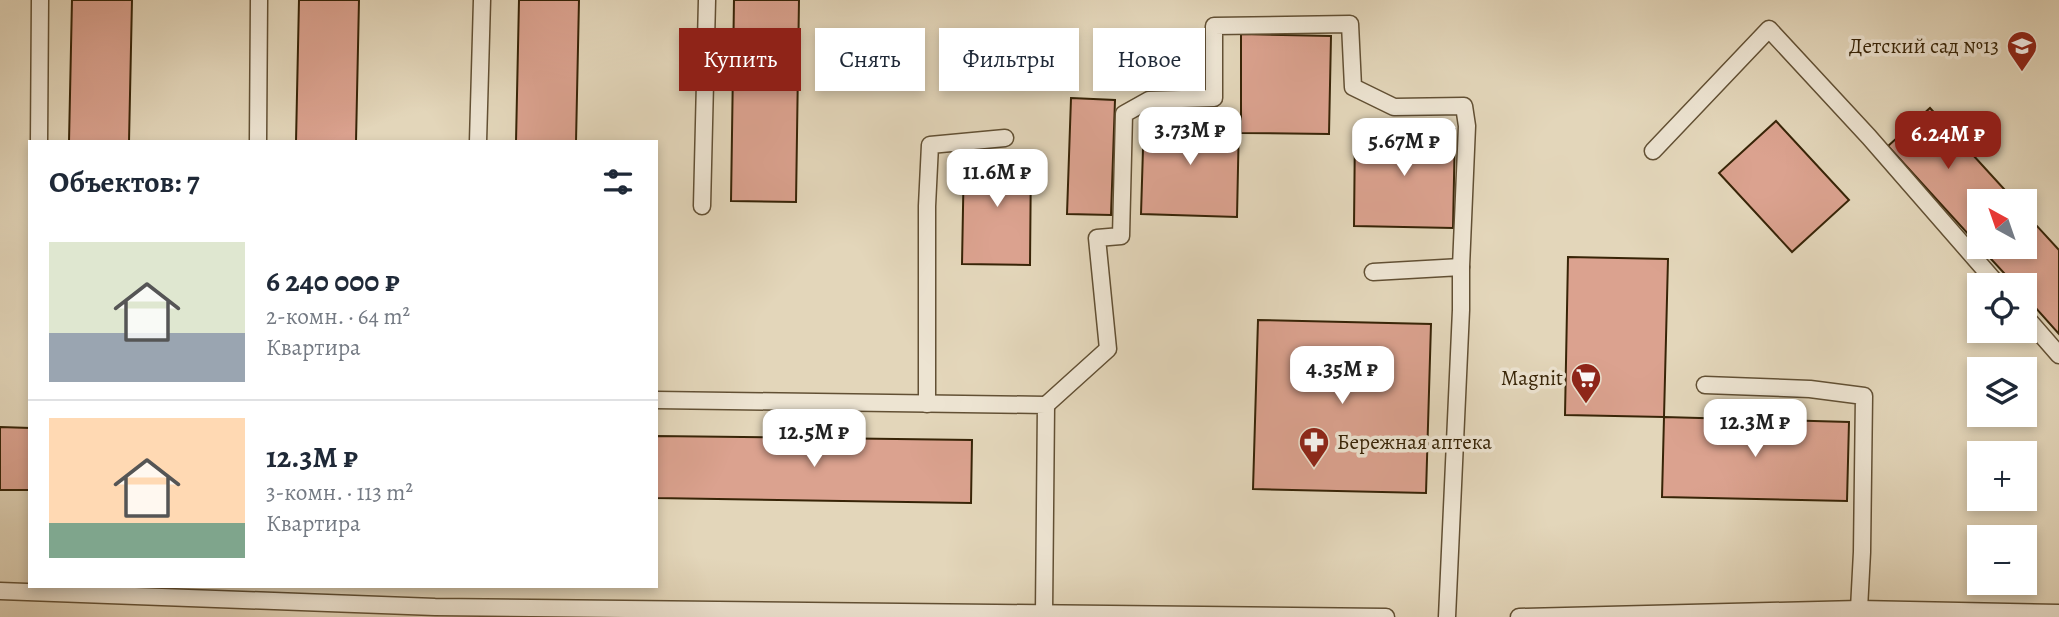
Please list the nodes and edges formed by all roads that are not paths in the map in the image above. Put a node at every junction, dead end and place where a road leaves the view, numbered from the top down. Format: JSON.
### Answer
{"nodes":[{"id":1,"x":40,"y":0,"type":"edge"},
{"id":2,"x":259,"y":0,"type":"edge"},
{"id":3,"x":482,"y":0,"type":"edge"},
{"id":4,"x":707,"y":0,"type":"edge"},
{"id":5,"x":1006,"y":138,"type":"dead end"},
{"id":6,"x":39,"y":140,"type":"edge"},
{"id":7,"x":258,"y":140,"type":"edge"},
{"id":8,"x":478,"y":140,"type":"edge"},
{"id":9,"x":1653,"y":151,"type":"dead end"},
{"id":10,"x":702,"y":206,"type":"dead end"},
{"id":11,"x":1461,"y":267,"type":"junction"},
{"id":12,"x":1373,"y":272,"type":"dead end"},
{"id":13,"x":1988,"y":273,"type":"edge"},
{"id":14,"x":2037,"y":330,"type":"edge"},
{"id":15,"x":2059,"y":355,"type":"edge"},
{"id":16,"x":1705,"y":386,"type":"dead end"},
{"id":17,"x":658,"y":400,"type":"edge"},
{"id":18,"x":927,"y":404,"type":"junction"},
{"id":19,"x":1046,"y":405,"type":"junction"},
{"id":20,"x":0,"y":591,"type":"edge"},
{"id":21,"x":1858,"y":609,"type":"junction"},
{"id":22,"x":1044,"y":613,"type":"junction"},
{"id":23,"x":2059,"y":613,"type":"edge"},
{"id":24,"x":1386,"y":617,"type":"edge"},
{"id":25,"x":1447,"y":617,"type":"edge"},
{"id":26,"x":1518,"y":617,"type":"edge"}],
"edges":[{"from":1,"to":6,"type":"lane"},
{"from":2,"to":7,"type":"lane"},
{"from":3,"to":8,"type":"lane"},
{"from":4,"to":10,"type":"lane"},
{"from":5,"to":18,"type":"lane"},
{"from":9,"to":13,"type":"lane"},
{"from":11,"to":12,"type":"lane"},
{"from":11,"to":19,"type":"lane"},
{"from":11,"to":25,"type":"lane"},
{"from":14,"to":15,"type":"lane"},
{"from":16,"to":21,"type":"lane"},
{"from":17,"to":18,"type":"lane"},
{"from":18,"to":19,"type":"lane"},
{"from":19,"to":22,"type":"lane"},
{"from":20,"to":22,"type":"lane"},
{"from":21,"to":23,"type":"lane"},
{"from":21,"to":26,"type":"lane"},
{"from":22,"to":24,"type":"lane"}]}
